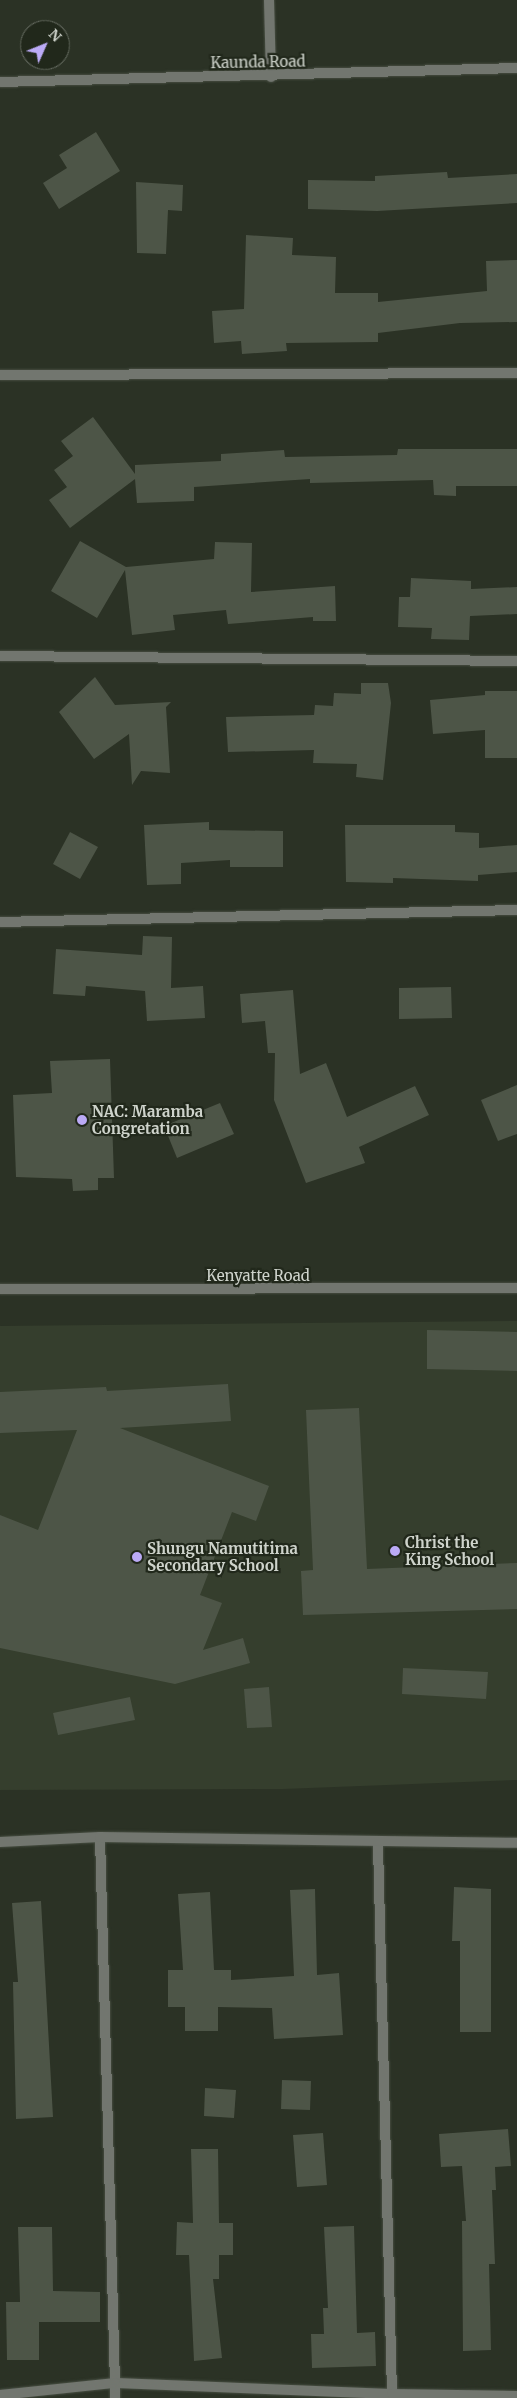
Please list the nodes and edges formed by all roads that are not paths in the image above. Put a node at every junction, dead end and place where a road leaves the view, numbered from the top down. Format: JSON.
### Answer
{"nodes":[{"id":1,"x":270,"y":0,"type":"edge"},
{"id":2,"x":517,"y":68,"type":"edge"},
{"id":3,"x":271,"y":77,"type":"junction"},
{"id":4,"x":0,"y":82,"type":"edge"},
{"id":5,"x":517,"y":373,"type":"edge"},
{"id":6,"x":0,"y":375,"type":"edge"},
{"id":7,"x":0,"y":656,"type":"edge"},
{"id":8,"x":517,"y":661,"type":"edge"},
{"id":9,"x":517,"y":910,"type":"edge"},
{"id":10,"x":0,"y":922,"type":"edge"},
{"id":11,"x":517,"y":1288,"type":"edge"},
{"id":12,"x":0,"y":1289,"type":"edge"},
{"id":13,"x":100,"y":1838,"type":"junction"},
{"id":14,"x":0,"y":1842,"type":"edge"},
{"id":15,"x":517,"y":1843,"type":"edge"},
{"id":16,"x":378,"y":1844,"type":"junction"},
{"id":17,"x":115,"y":2383,"type":"junction"},
{"id":18,"x":392,"y":2394,"type":"junction"},
{"id":19,"x":0,"y":2395,"type":"edge"},
{"id":20,"x":379,"y":2396,"type":"edge"},
{"id":21,"x":517,"y":2396,"type":"edge"},
{"id":22,"x":115,"y":2398,"type":"edge"}],
"edges":[{"from":1,"to":3,"type":"street"},
{"from":2,"to":3,"type":"street","name":"Kaunda Road"},
{"from":3,"to":4,"type":"street","name":"Kaunda Road"},
{"from":5,"to":6,"type":"street"},
{"from":7,"to":8,"type":"street"},
{"from":9,"to":10,"type":"street"},
{"from":11,"to":12,"type":"street","name":"Kenyatte Road"},
{"from":13,"to":14,"type":"street"},
{"from":13,"to":16,"type":"street"},
{"from":13,"to":17,"type":"street"},
{"from":15,"to":16,"type":"street"},
{"from":16,"to":18,"type":"street"},
{"from":17,"to":19,"type":"street"},
{"from":17,"to":20,"type":"street"},
{"from":17,"to":22,"type":"street"},
{"from":18,"to":20,"type":"street"},
{"from":18,"to":21,"type":"street"}]}
